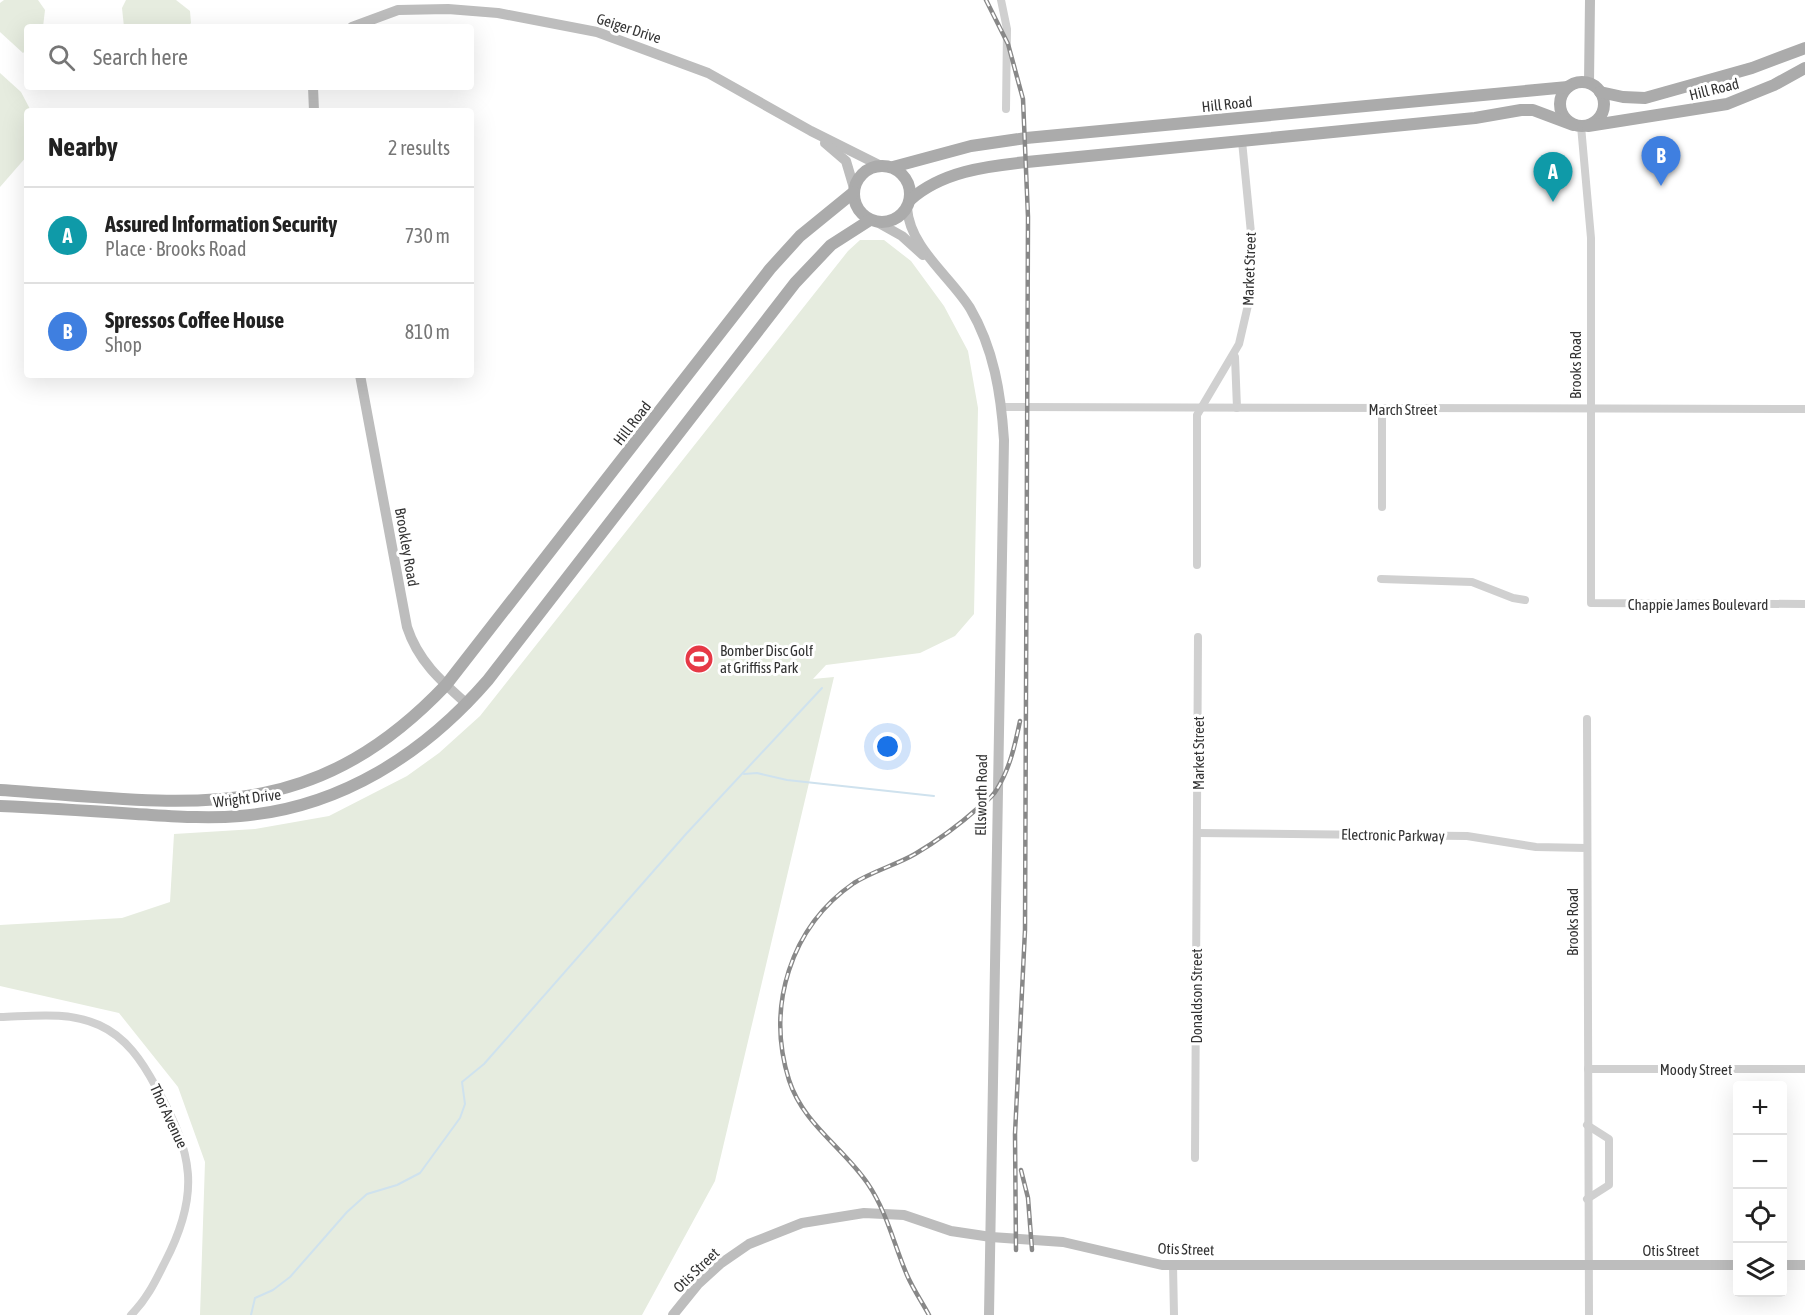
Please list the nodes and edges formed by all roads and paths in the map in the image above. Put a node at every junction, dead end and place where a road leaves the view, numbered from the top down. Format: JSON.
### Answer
{"nodes":[{"id":1,"x":1000,"y":0,"type":"edge"},
{"id":2,"x":1590,"y":0,"type":"edge"},
{"id":3,"x":359,"y":24,"type":"edge"},
{"id":4,"x":1805,"y":48,"type":"edge"},
{"id":5,"x":1805,"y":68,"type":"edge"},
{"id":6,"x":1589,"y":83,"type":"junction"},
{"id":7,"x":1568,"y":87,"type":"junction"},
{"id":8,"x":313,"y":90,"type":"edge"},
{"id":9,"x":1600,"y":92,"type":"junction"},
{"id":10,"x":314,"y":108,"type":"edge"},
{"id":11,"x":1006,"y":109,"type":"dead end"},
{"id":12,"x":1581,"y":126,"type":"junction"},
{"id":13,"x":811,"y":131,"type":"junction"},
{"id":14,"x":1242,"y":141,"type":"junction"},
{"id":15,"x":879,"y":165,"type":"junction"},
{"id":16,"x":893,"y":167,"type":"junction"},
{"id":17,"x":854,"y":190,"type":"junction"},
{"id":18,"x":908,"y":204,"type":"junction"},
{"id":19,"x":874,"y":221,"type":"junction"},
{"id":20,"x":954,"y":286,"type":"junction"},
{"id":21,"x":1235,"y":353,"type":"junction"},
{"id":22,"x":361,"y":378,"type":"edge"},
{"id":23,"x":1002,"y":407,"type":"junction"},
{"id":24,"x":1200,"y":408,"type":"junction"},
{"id":25,"x":1237,"y":408,"type":"junction"},
{"id":26,"x":1382,"y":409,"type":"junction"},
{"id":27,"x":1591,"y":409,"type":"junction"},
{"id":28,"x":1805,"y":409,"type":"edge"},
{"id":29,"x":1382,"y":507,"type":"dead end"},
{"id":30,"x":1197,"y":565,"type":"dead end"},
{"id":31,"x":1381,"y":579,"type":"dead end"},
{"id":32,"x":1525,"y":600,"type":"dead end"},
{"id":33,"x":1591,"y":603,"type":"joint"},
{"id":34,"x":1805,"y":604,"type":"edge"},
{"id":35,"x":1198,"y":637,"type":"dead end"},
{"id":36,"x":446,"y":685,"type":"junction"},
{"id":37,"x":467,"y":704,"type":"junction"},
{"id":38,"x":1587,"y":719,"type":"dead end"},
{"id":39,"x":0,"y":790,"type":"edge"},
{"id":40,"x":0,"y":806,"type":"edge"},
{"id":41,"x":1197,"y":833,"type":"junction"},
{"id":42,"x":1587,"y":848,"type":"junction"},
{"id":43,"x":0,"y":1017,"type":"edge"},
{"id":44,"x":1588,"y":1069,"type":"junction"},
{"id":45,"x":1805,"y":1069,"type":"edge"},
{"id":46,"x":1587,"y":1125,"type":"junction"},
{"id":47,"x":1195,"y":1158,"type":"dead end"},
{"id":48,"x":1587,"y":1199,"type":"junction"},
{"id":49,"x":991,"y":1237,"type":"junction"},
{"id":50,"x":1587,"y":1264,"type":"junction"},
{"id":51,"x":1173,"y":1265,"type":"junction"},
{"id":52,"x":1733,"y":1265,"type":"edge"},
{"id":53,"x":1787,"y":1265,"type":"edge"},
{"id":54,"x":1805,"y":1265,"type":"edge"},
{"id":55,"x":131,"y":1315,"type":"edge"},
{"id":56,"x":673,"y":1315,"type":"edge"},
{"id":57,"x":989,"y":1315,"type":"edge"},
{"id":58,"x":1174,"y":1315,"type":"edge"},
{"id":59,"x":1589,"y":1315,"type":"edge"}],
"edges":[{"from":1,"to":11,"type":"street"},
{"from":2,"to":6,"type":"street"},
{"from":3,"to":13,"type":"street","name":"Geiger Drive"},
{"from":4,"to":9,"type":"main road","name":"Hill Road"},
{"from":5,"to":12,"type":"main road","name":"Hill Road"},
{"from":6,"to":7,"type":"main road"},
{"from":6,"to":9,"type":"main road"},
{"from":7,"to":12,"type":"main road"},
{"from":7,"to":16,"type":"main road","name":"Hill Road"},
{"from":8,"to":10,"type":"street"},
{"from":9,"to":12,"type":"main road"},
{"from":12,"to":14,"type":"main road","name":"Hill Road"},
{"from":12,"to":27,"type":"street","name":"Brooks Road"},
{"from":13,"to":15,"type":"street","name":"Geiger Drive"},
{"from":13,"to":17,"type":"street","name":"Geiger Drive"},
{"from":14,"to":18,"type":"main road","name":"Hill Road"},
{"from":14,"to":21,"type":"street","name":"Market Street"},
{"from":15,"to":16,"type":"main road"},
{"from":15,"to":17,"type":"main road"},
{"from":16,"to":18,"type":"main road"},
{"from":17,"to":19,"type":"main road"},
{"from":17,"to":36,"type":"main road","name":"Hill Road"},
{"from":18,"to":19,"type":"main road"},
{"from":18,"to":20,"type":"street","name":"Ellsworth Road"},
{"from":19,"to":20,"type":"street","name":"Ellsworth Road"},
{"from":19,"to":37,"type":"main road"},
{"from":20,"to":23,"type":"street","name":"Ellsworth Road"},
{"from":21,"to":24,"type":"street","name":"Market Street"},
{"from":21,"to":25,"type":"street"},
{"from":22,"to":36,"type":"street","name":"Brookley Road"},
{"from":23,"to":24,"type":"street","name":"March Street"},
{"from":23,"to":49,"type":"street","name":"Ellsworth Road"},
{"from":24,"to":25,"type":"street","name":"March Street"},
{"from":24,"to":30,"type":"street","name":"Market Street"},
{"from":25,"to":26,"type":"street","name":"March Street"},
{"from":26,"to":27,"type":"street","name":"March Street"},
{"from":26,"to":29,"type":"street"},
{"from":27,"to":28,"type":"street","name":"March Street"},
{"from":27,"to":33,"type":"street","name":"Brooks Road"},
{"from":31,"to":32,"type":"street"},
{"from":33,"to":34,"type":"street","name":"Chappie James Boulevard"},
{"from":35,"to":41,"type":"street","name":"Market Street"},
{"from":36,"to":37,"type":"street","name":"Brookley Road"},
{"from":36,"to":39,"type":"main road","name":"Wright Drive"},
{"from":37,"to":40,"type":"main road","name":"Wright Drive"},
{"from":38,"to":42,"type":"street","name":"Brooks Road"},
{"from":41,"to":42,"type":"street","name":"Electronic Parkway"},
{"from":41,"to":47,"type":"street","name":"Donaldson Street"},
{"from":42,"to":44,"type":"street","name":"Brooks Road"},
{"from":43,"to":55,"type":"street","name":"Thor Avenue"},
{"from":44,"to":45,"type":"street","name":"Moody Street"},
{"from":44,"to":46,"type":"street","name":"Brooks Road"},
{"from":46,"to":48,"type":"street","name":"Brooks Road"},
{"from":46,"to":48,"type":"street"},
{"from":48,"to":50,"type":"street","name":"Brooks Road"},
{"from":49,"to":51,"type":"street","name":"Otis Street"},
{"from":49,"to":56,"type":"street","name":"Otis Street"},
{"from":49,"to":57,"type":"street","name":"Ellsworth Road"},
{"from":50,"to":51,"type":"street","name":"Otis Street"},
{"from":50,"to":52,"type":"street","name":"Otis Street"},
{"from":50,"to":59,"type":"street","name":"Brooks Road"},
{"from":51,"to":58,"type":"street"},
{"from":53,"to":54,"type":"street"}]}
